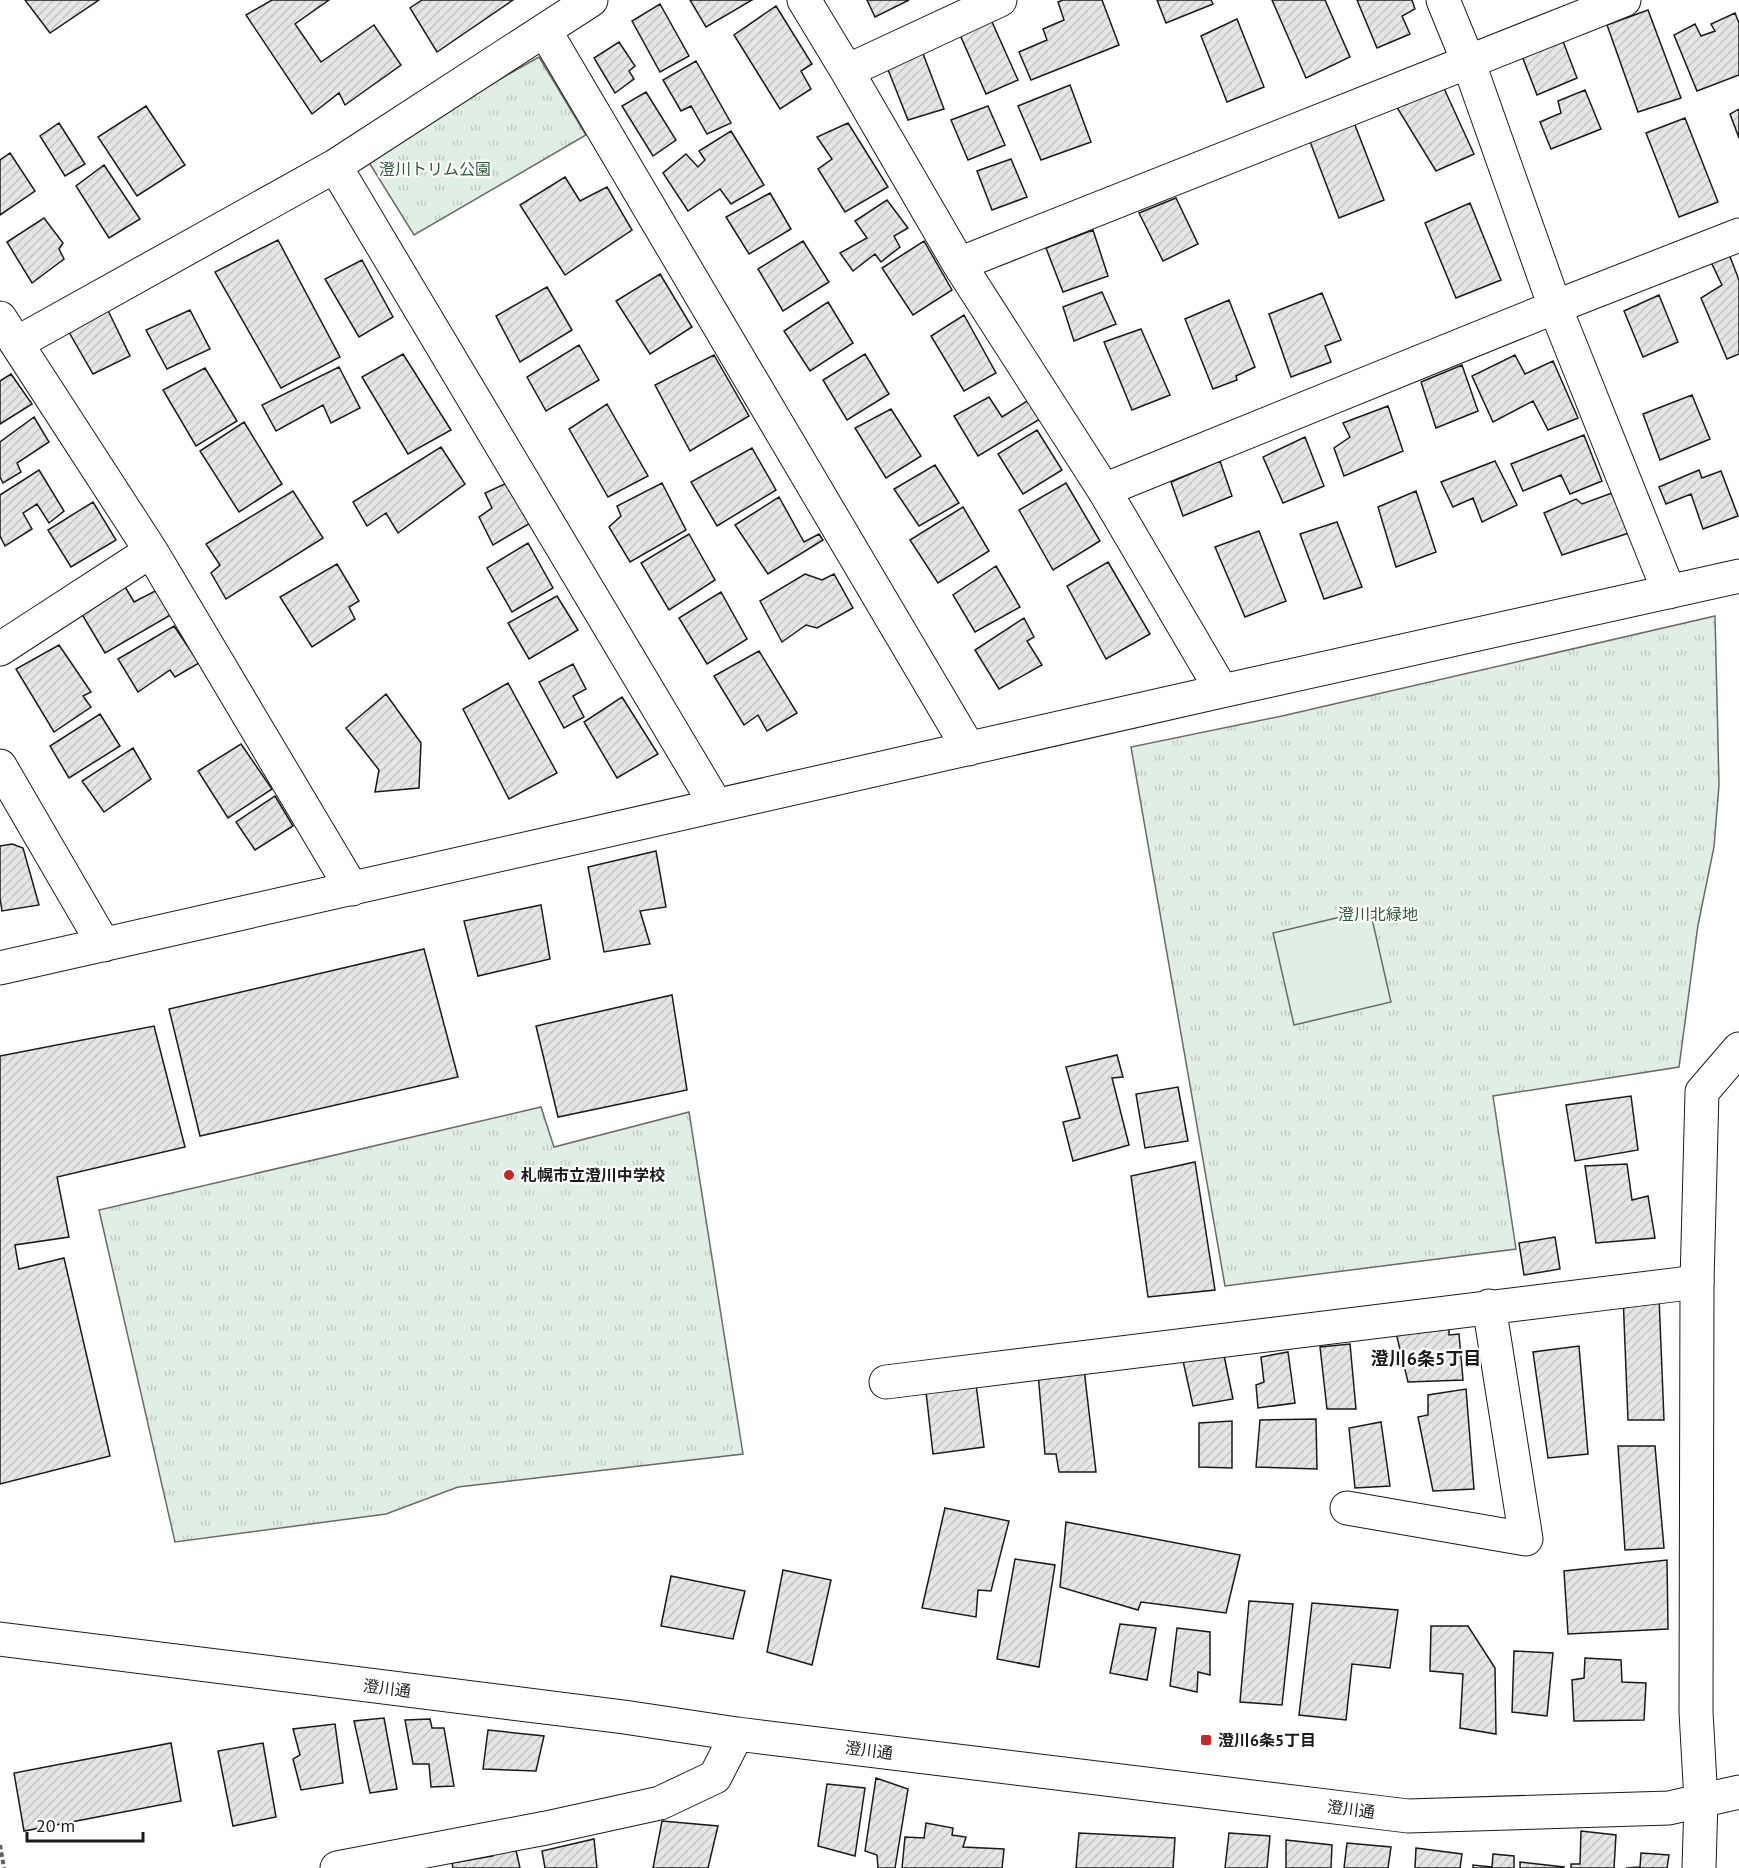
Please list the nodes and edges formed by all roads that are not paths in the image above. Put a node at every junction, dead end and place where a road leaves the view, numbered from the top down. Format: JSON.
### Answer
{"nodes":[{"id":1,"x":591,"y":0,"type":"edge"},
{"id":2,"x":804,"y":0,"type":"edge"},
{"id":3,"x":1000,"y":0,"type":"edge"},
{"id":4,"x":1443,"y":0,"type":"edge"},
{"id":5,"x":1624,"y":0,"type":"edge"},
{"id":6,"x":545,"y":31,"type":"junction"},
{"id":7,"x":1468,"y":61,"type":"junction"},
{"id":8,"x":847,"y":71,"type":"junction"},
{"id":9,"x":335,"y":166,"type":"junction"},
{"id":10,"x":1739,"y":235,"type":"edge"},
{"id":11,"x":958,"y":264,"type":"junction"},
{"id":12,"x":1555,"y":307,"type":"junction"},
{"id":13,"x":8,"y":331,"type":"edge"},
{"id":14,"x":1104,"y":490,"type":"junction"},
{"id":15,"x":151,"y":551,"type":"junction"},
{"id":16,"x":1739,"y":576,"type":"edge"},
{"id":17,"x":1669,"y":592,"type":"junction"},
{"id":18,"x":0,"y":649,"type":"edge"},
{"id":19,"x":1222,"y":691,"type":"junction"},
{"id":20,"x":969,"y":749,"type":"junction"},
{"id":21,"x":0,"y":766,"type":"edge"},
{"id":22,"x":716,"y":805,"type":"junction"},
{"id":23,"x":352,"y":889,"type":"junction"},
{"id":24,"x":104,"y":945,"type":"junction"},
{"id":25,"x":0,"y":968,"type":"edge"},
{"id":26,"x":1739,"y":1049,"type":"edge"},
{"id":27,"x":1697,"y":1281,"type":"junction"},
{"id":28,"x":1489,"y":1306,"type":"junction"},
{"id":29,"x":886,"y":1382,"type":"dead end"},
{"id":30,"x":1347,"y":1508,"type":"dead end"},
{"id":31,"x":0,"y":1639,"type":"edge"},
{"id":32,"x":738,"y":1734,"type":"junction"},
{"id":33,"x":1739,"y":1792,"type":"edge"},
{"id":34,"x":1701,"y":1801,"type":"junction"},
{"id":35,"x":1699,"y":1857,"type":"edge"},
{"id":36,"x":369,"y":1865,"type":"edge"},
{"id":37,"x":337,"y":1868,"type":"edge"}],
"edges":[{"from":1,"to":6,"type":"street"},
{"from":2,"to":8,"type":"street"},
{"from":3,"to":8,"type":"street"},
{"from":4,"to":7,"type":"street"},
{"from":5,"to":7,"type":"street"},
{"from":6,"to":9,"type":"street"},
{"from":6,"to":20,"type":"street"},
{"from":7,"to":11,"type":"street"},
{"from":7,"to":12,"type":"street"},
{"from":8,"to":11,"type":"street"},
{"from":9,"to":13,"type":"street"},
{"from":9,"to":22,"type":"street"},
{"from":10,"to":12,"type":"street"},
{"from":11,"to":14,"type":"street"},
{"from":12,"to":14,"type":"street"},
{"from":12,"to":17,"type":"street"},
{"from":13,"to":15,"type":"street"},
{"from":14,"to":19,"type":"street"},
{"from":15,"to":18,"type":"street"},
{"from":15,"to":23,"type":"street"},
{"from":16,"to":17,"type":"street"},
{"from":17,"to":19,"type":"street"},
{"from":19,"to":20,"type":"street"},
{"from":20,"to":22,"type":"street"},
{"from":21,"to":24,"type":"street"},
{"from":22,"to":23,"type":"street"},
{"from":23,"to":24,"type":"street"},
{"from":24,"to":25,"type":"street"},
{"from":26,"to":27,"type":"street"},
{"from":27,"to":28,"type":"street"},
{"from":27,"to":34,"type":"street"},
{"from":28,"to":29,"type":"street"},
{"from":28,"to":30,"type":"street"},
{"from":31,"to":32,"type":"street","name":"澄川通"},
{"from":32,"to":34,"type":"street","name":"澄川通"},
{"from":32,"to":36,"type":"street"},
{"from":33,"to":34,"type":"street","name":"澄川通"},
{"from":34,"to":35,"type":"street"},
{"from":36,"to":37,"type":"street"}]}
